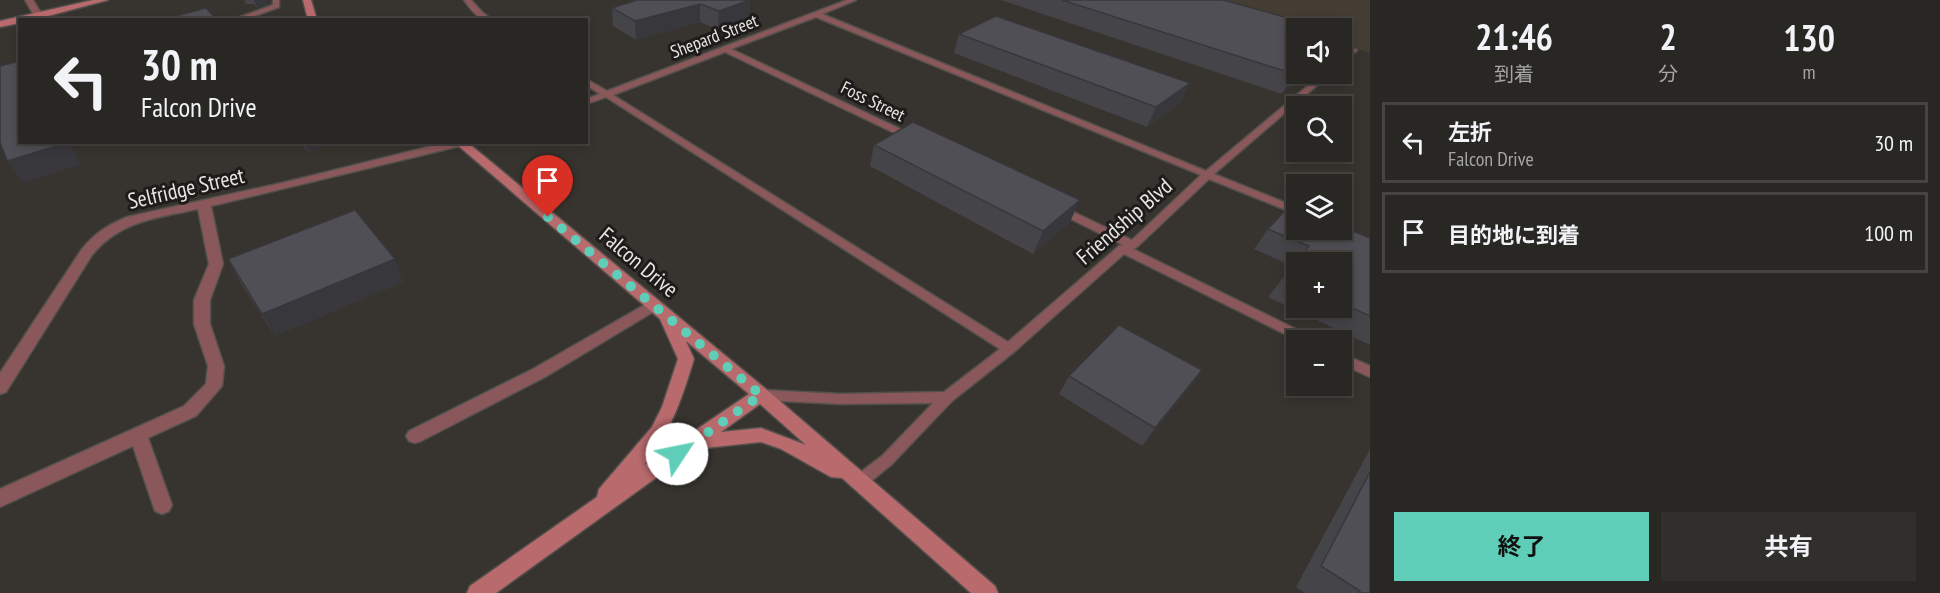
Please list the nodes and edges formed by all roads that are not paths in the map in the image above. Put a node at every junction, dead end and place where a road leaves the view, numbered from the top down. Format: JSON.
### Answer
{"nodes":[{"id":1,"x":29,"y":0,"type":"edge"},
{"id":2,"x":104,"y":0,"type":"edge"},
{"id":3,"x":276,"y":0,"type":"edge"},
{"id":4,"x":307,"y":0,"type":"edge"},
{"id":5,"x":467,"y":0,"type":"edge"},
{"id":6,"x":853,"y":0,"type":"edge"},
{"id":7,"x":816,"y":14,"type":"junction"},
{"id":8,"x":38,"y":15,"type":"junction"},
{"id":9,"x":27,"y":18,"type":"edge"},
{"id":10,"x":242,"y":18,"type":"edge"},
{"id":11,"x":312,"y":18,"type":"edge"},
{"id":12,"x":486,"y":18,"type":"edge"},
{"id":13,"x":18,"y":20,"type":"edge"},
{"id":14,"x":0,"y":24,"type":"edge"},
{"id":15,"x":728,"y":50,"type":"junction"},
{"id":16,"x":588,"y":82,"type":"edge"},
{"id":17,"x":1314,"y":84,"type":"edge"},
{"id":18,"x":606,"y":94,"type":"junction"},
{"id":19,"x":588,"y":101,"type":"edge"},
{"id":20,"x":920,"y":142,"type":"edge"},
{"id":21,"x":457,"y":144,"type":"edge"},
{"id":22,"x":462,"y":144,"type":"edge"},
{"id":23,"x":1208,"y":174,"type":"junction"},
{"id":24,"x":204,"y":204,"type":"junction"},
{"id":25,"x":1048,"y":204,"type":"edge"},
{"id":26,"x":1286,"y":207,"type":"edge"},
{"id":27,"x":1128,"y":247,"type":"junction"},
{"id":28,"x":660,"y":311,"type":"junction"},
{"id":29,"x":1288,"y":330,"type":"edge"},
{"id":30,"x":1009,"y":349,"type":"junction"},
{"id":31,"x":1352,"y":363,"type":"edge"},
{"id":32,"x":1370,"y":372,"type":"edge"},
{"id":33,"x":0,"y":387,"type":"edge"},
{"id":34,"x":761,"y":395,"type":"junction"},
{"id":35,"x":947,"y":397,"type":"junction"},
{"id":36,"x":138,"y":435,"type":"junction"},
{"id":37,"x":415,"y":436,"type":"dead end"},
{"id":38,"x":694,"y":443,"type":"junction"},
{"id":39,"x":859,"y":482,"type":"junction"},
{"id":40,"x":0,"y":498,"type":"edge"},
{"id":41,"x":162,"y":505,"type":"dead end"},
{"id":42,"x":592,"y":511,"type":"junction"},
{"id":43,"x":478,"y":593,"type":"edge"},
{"id":44,"x":987,"y":593,"type":"edge"}],
"edges":[{"from":1,"to":8,"type":"street"},
{"from":2,"to":8,"type":"street"},
{"from":3,"to":10,"type":"lane"},
{"from":4,"to":11,"type":"street"},
{"from":5,"to":12,"type":"lane"},
{"from":6,"to":7,"type":"lane","name":"Shepard Street"},
{"from":7,"to":15,"type":"lane","name":"Shepard Street"},
{"from":7,"to":23,"type":"lane"},
{"from":8,"to":9,"type":"street"},
{"from":13,"to":14,"type":"street"},
{"from":15,"to":18,"type":"lane","name":"Shepard Street"},
{"from":15,"to":20,"type":"lane","name":"Foss Street"},
{"from":16,"to":18,"type":"lane"},
{"from":17,"to":23,"type":"lane","name":"Friendship Blvd"},
{"from":18,"to":19,"type":"lane","name":"Shepard Street"},
{"from":18,"to":30,"type":"lane"},
{"from":21,"to":24,"type":"street","name":"Selfridge Street"},
{"from":22,"to":28,"type":"street","name":"Falcon Drive"},
{"from":23,"to":26,"type":"lane"},
{"from":23,"to":27,"type":"lane","name":"Friendship Blvd"},
{"from":24,"to":33,"type":"street","name":"Selfridge Street"},
{"from":24,"to":36,"type":"street"},
{"from":25,"to":27,"type":"lane"},
{"from":27,"to":29,"type":"lane"},
{"from":27,"to":30,"type":"lane","name":"Friendship Blvd"},
{"from":28,"to":34,"type":"street","name":"Falcon Drive"},
{"from":28,"to":37,"type":"street"},
{"from":28,"to":42,"type":"street"},
{"from":30,"to":35,"type":"lane","name":"Friendship Blvd"},
{"from":31,"to":32,"type":"lane"},
{"from":34,"to":35,"type":"lane"},
{"from":34,"to":38,"type":"street"},
{"from":34,"to":39,"type":"street","name":"Falcon Drive"},
{"from":35,"to":39,"type":"lane","name":"Friendship Blvd"},
{"from":36,"to":40,"type":"street"},
{"from":36,"to":41,"type":"street"},
{"from":38,"to":39,"type":"street"},
{"from":38,"to":42,"type":"street"},
{"from":39,"to":44,"type":"street"},
{"from":42,"to":43,"type":"street"}]}
